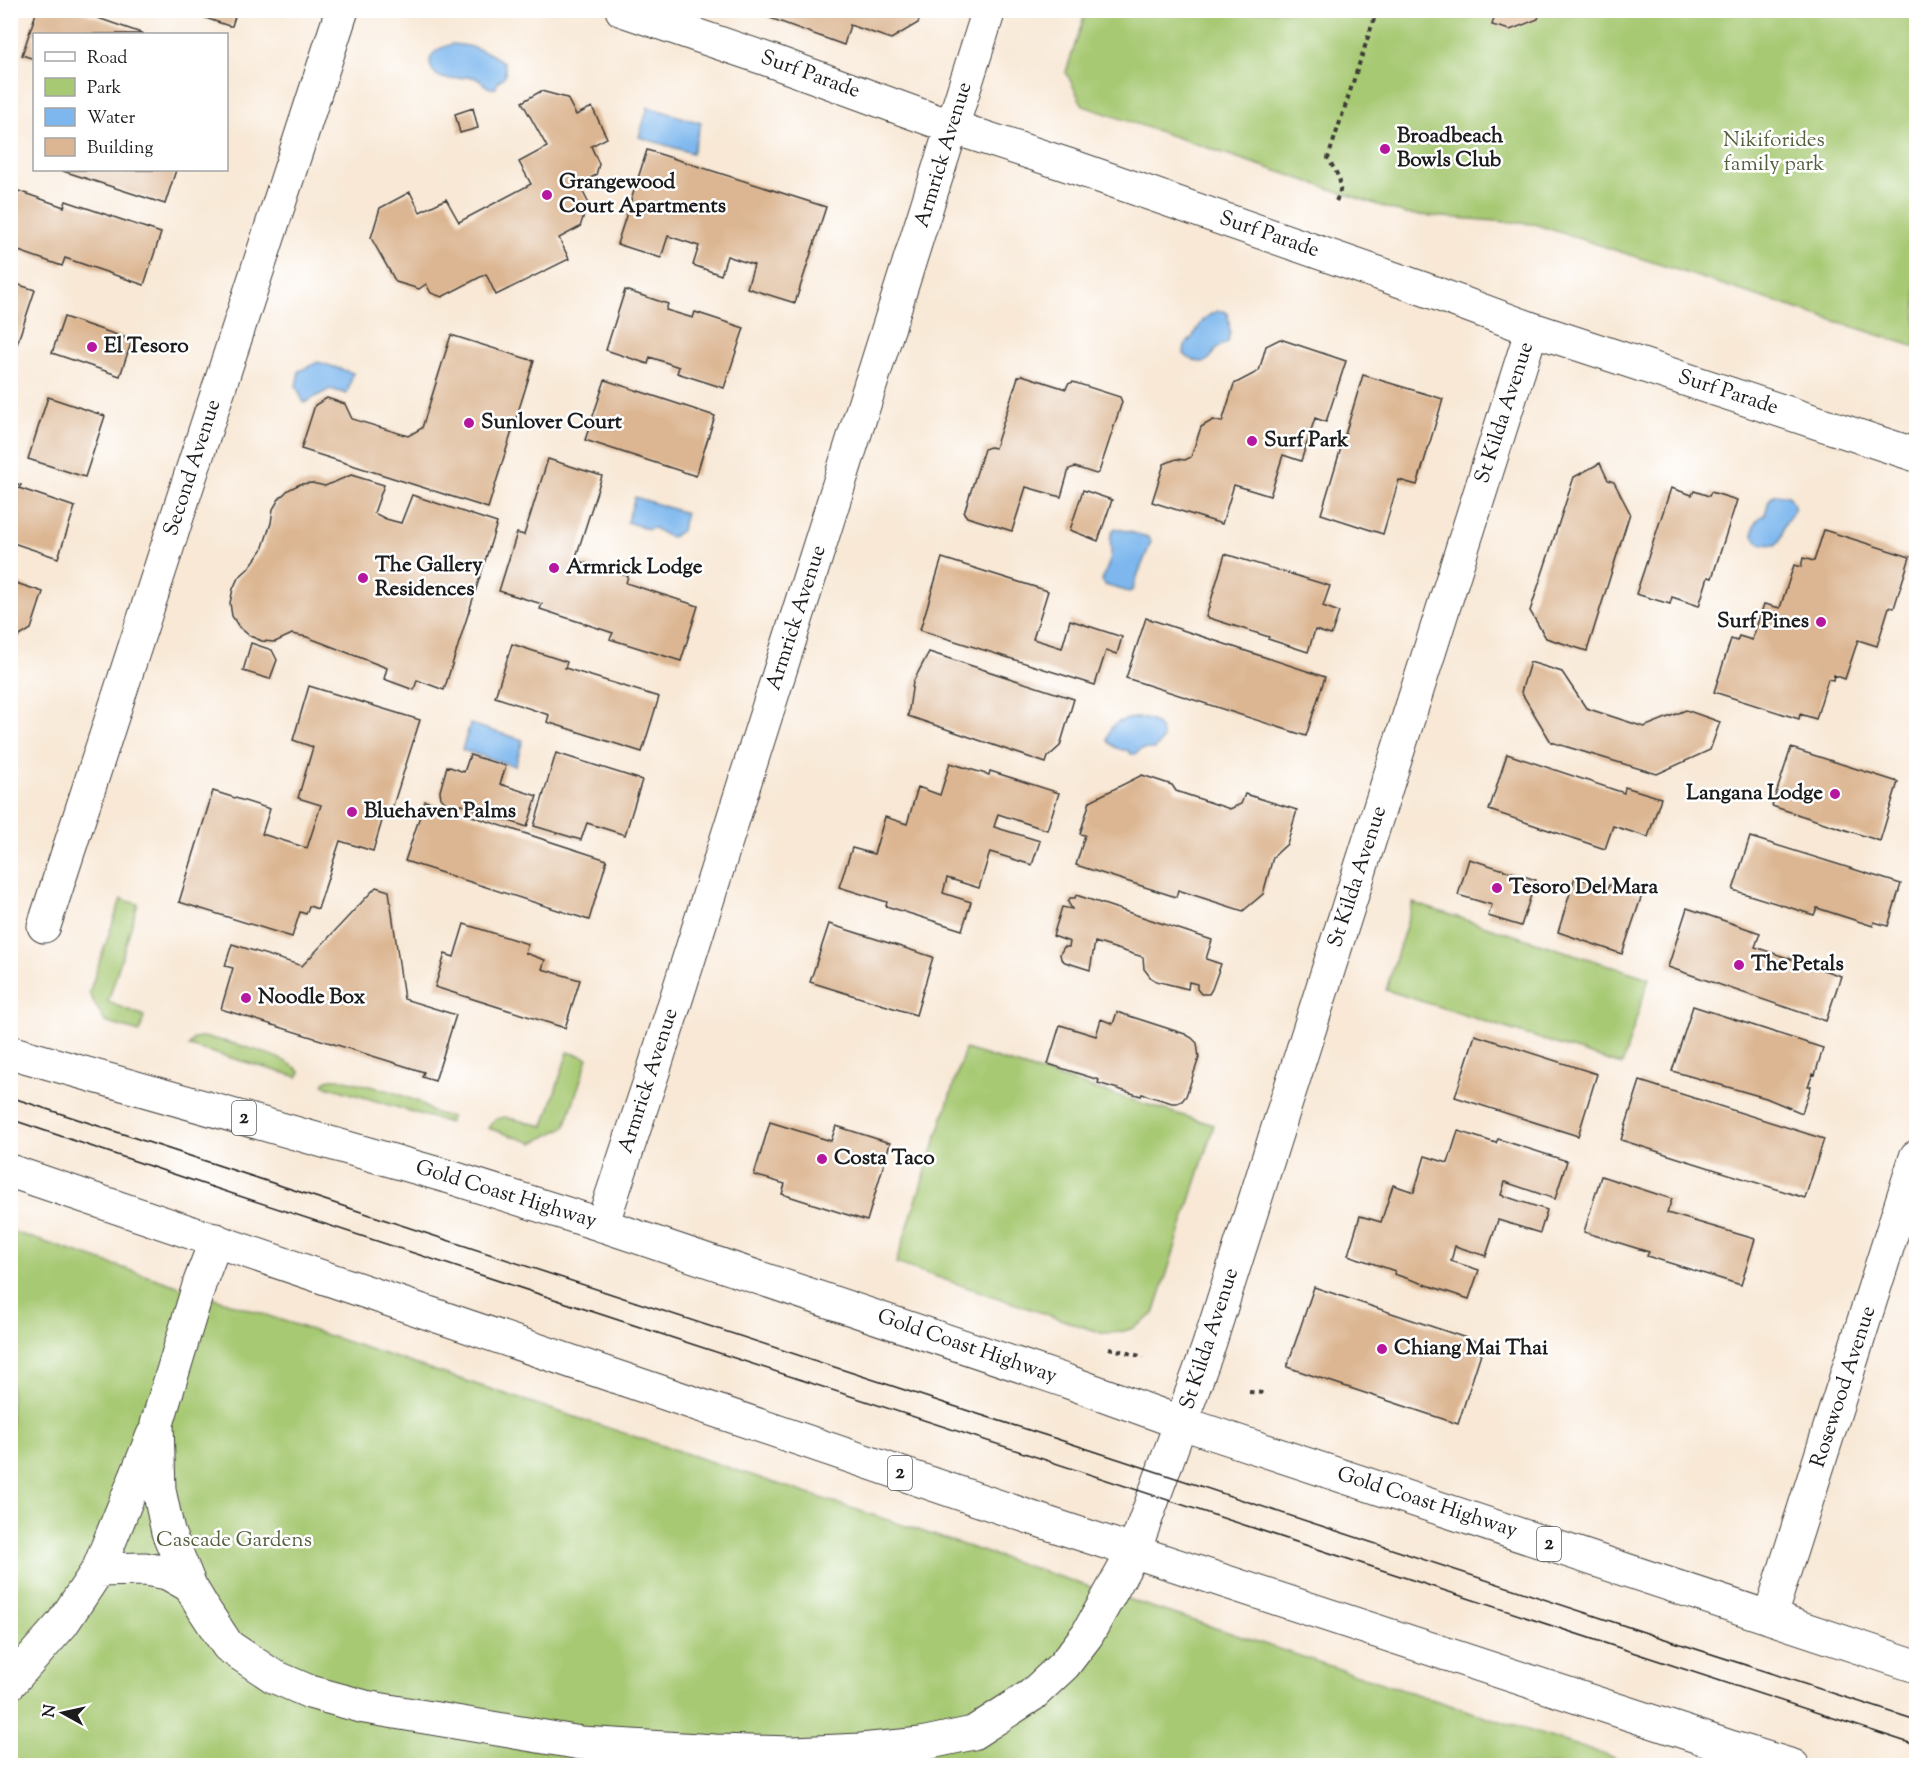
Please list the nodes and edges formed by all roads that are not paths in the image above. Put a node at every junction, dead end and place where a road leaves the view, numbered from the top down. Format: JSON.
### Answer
{"nodes":[{"id":1,"x":342,"y":10,"type":"edge"},
{"id":2,"x":622,"y":10,"type":"edge"},
{"id":3,"x":989,"y":10,"type":"edge"},
{"id":4,"x":952,"y":127,"type":"junction"},
{"id":5,"x":1532,"y":329,"type":"junction"},
{"id":6,"x":1917,"y":455,"type":"edge"},
{"id":7,"x":44,"y":926,"type":"dead end"},
{"id":8,"x":10,"y":1052,"type":"edge"},
{"id":9,"x":1917,"y":1157,"type":"edge"},
{"id":10,"x":10,"y":1172,"type":"edge"},
{"id":11,"x":602,"y":1225,"type":"junction"},
{"id":12,"x":216,"y":1240,"type":"junction"},
{"id":13,"x":1182,"y":1423,"type":"junction"},
{"id":14,"x":158,"y":1424,"type":"junction"},
{"id":15,"x":1134,"y":1551,"type":"junction"},
{"id":16,"x":98,"y":1570,"type":"junction"},
{"id":17,"x":190,"y":1586,"type":"junction"},
{"id":18,"x":1770,"y":1616,"type":"junction"},
{"id":19,"x":1917,"y":1666,"type":"edge"},
{"id":20,"x":10,"y":1683,"type":"edge"},
{"id":21,"x":575,"y":1754,"type":"edge"},
{"id":22,"x":1793,"y":1766,"type":"edge"}],
"edges":[{"from":1,"to":7,"type":"main road","name":"Second Avenue"},
{"from":2,"to":4,"type":"main road","name":"Surf Parade"},
{"from":3,"to":4,"type":"main road","name":"Armrick Avenue"},
{"from":4,"to":5,"type":"main road","name":"Surf Parade"},
{"from":4,"to":11,"type":"main road","name":"Armrick Avenue"},
{"from":5,"to":6,"type":"main road","name":"Surf Parade"},
{"from":5,"to":13,"type":"main road","name":"St Kilda Avenue"},
{"from":8,"to":11,"type":"main road","name":"Gold Coast Highway","number":"2"},
{"from":9,"to":18,"type":"main road","name":"Rosewood Avenue"},
{"from":10,"to":12,"type":"main road","number":"2"},
{"from":11,"to":13,"type":"main road","name":"Gold Coast Highway","number":"2"},
{"from":12,"to":14,"type":"main road"},
{"from":12,"to":15,"type":"main road","number":"2"},
{"from":13,"to":15,"type":"main road","name":"St Kilda Avenue"},
{"from":13,"to":18,"type":"main road","name":"Gold Coast Highway","number":"2"},
{"from":14,"to":16,"type":"main road"},
{"from":14,"to":17,"type":"main road","name":"St Kilda Avenue"},
{"from":15,"to":21,"type":"main road","name":"St Kilda Avenue"},
{"from":15,"to":22,"type":"main road","number":"2"},
{"from":16,"to":17,"type":"main road"},
{"from":16,"to":20,"type":"main road"},
{"from":17,"to":21,"type":"main road","name":"St Kilda Avenue"},
{"from":18,"to":19,"type":"main road","name":"Gold Coast Highway","number":"2"}]}
